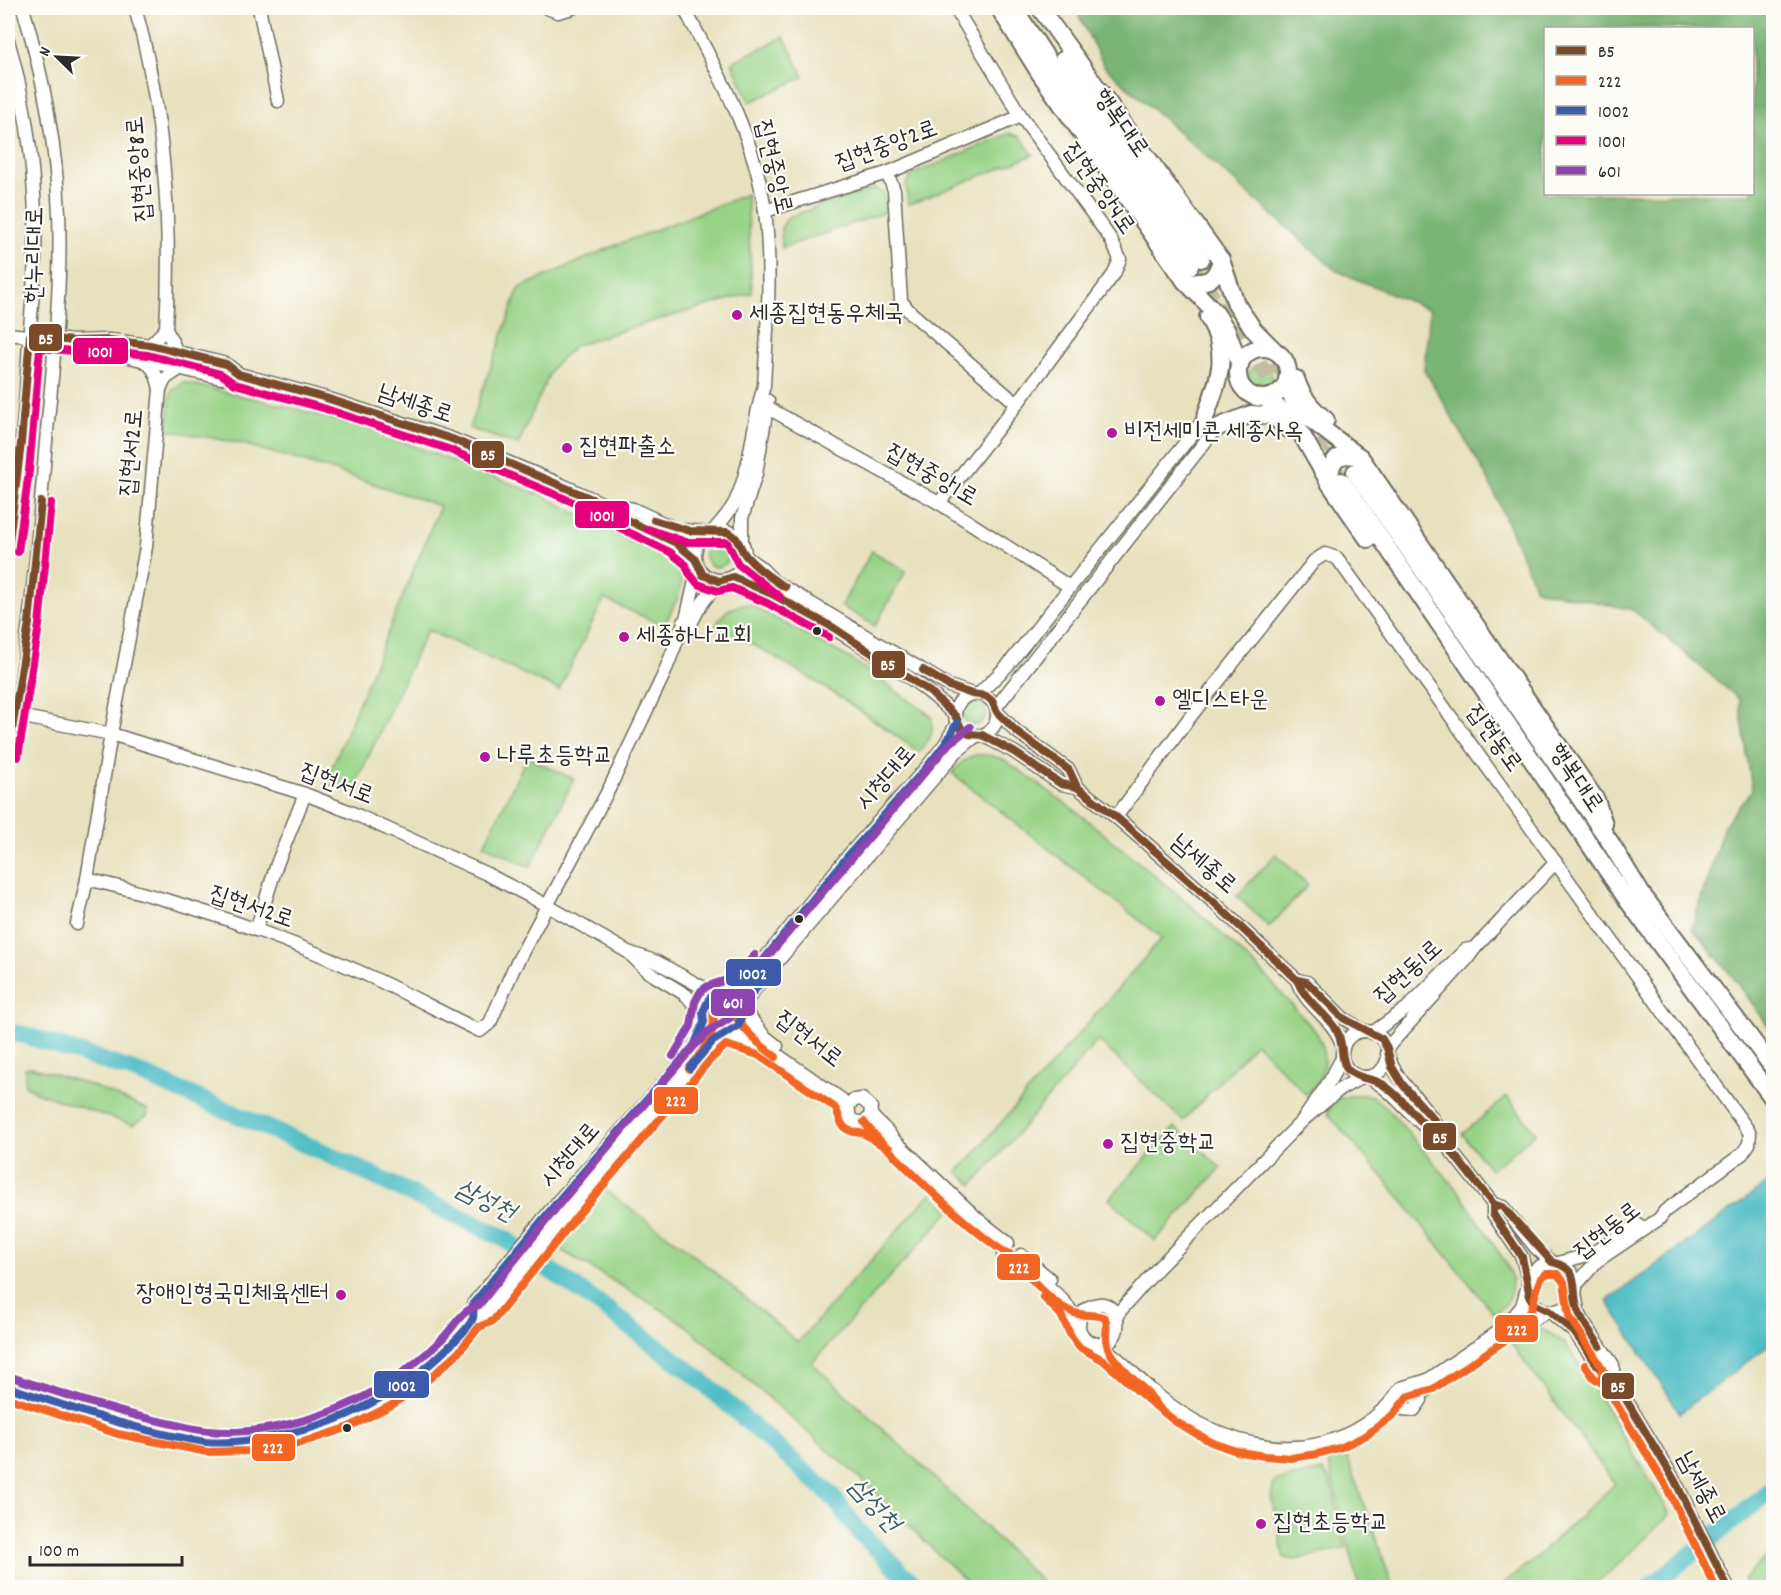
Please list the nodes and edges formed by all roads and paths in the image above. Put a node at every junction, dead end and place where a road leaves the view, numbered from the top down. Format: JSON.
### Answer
{"nodes":[{"id":1,"x":23,"y":8,"type":"edge"},
{"id":2,"x":135,"y":8,"type":"edge"},
{"id":3,"x":259,"y":8,"type":"edge"},
{"id":4,"x":547,"y":8,"type":"edge"},
{"id":5,"x":573,"y":8,"type":"edge"},
{"id":6,"x":684,"y":8,"type":"edge"},
{"id":7,"x":955,"y":8,"type":"edge"},
{"id":8,"x":999,"y":8,"type":"edge"},
{"id":9,"x":1014,"y":8,"type":"edge"},
{"id":10,"x":1030,"y":8,"type":"edge"},
{"id":11,"x":1040,"y":8,"type":"edge"},
{"id":12,"x":8,"y":40,"type":"edge"},
{"id":13,"x":278,"y":101,"type":"dead end"},
{"id":14,"x":1021,"y":116,"type":"junction"},
{"id":15,"x":887,"y":173,"type":"junction"},
{"id":16,"x":765,"y":211,"type":"junction"},
{"id":17,"x":1221,"y":260,"type":"junction"},
{"id":18,"x":1192,"y":269,"type":"junction"},
{"id":19,"x":166,"y":328,"type":"junction"},
{"id":20,"x":8,"y":334,"type":"edge"},
{"id":21,"x":30,"y":336,"type":"junction"},
{"id":22,"x":54,"y":339,"type":"junction"},
{"id":23,"x":74,"y":341,"type":"junction"},
{"id":24,"x":150,"y":345,"type":"junction"},
{"id":25,"x":177,"y":352,"type":"junction"},
{"id":26,"x":138,"y":358,"type":"junction"},
{"id":27,"x":1282,"y":363,"type":"junction"},
{"id":28,"x":181,"y":368,"type":"junction"},
{"id":29,"x":1239,"y":369,"type":"junction"},
{"id":30,"x":239,"y":374,"type":"junction"},
{"id":31,"x":764,"y":386,"type":"junction"},
{"id":32,"x":160,"y":389,"type":"junction"},
{"id":33,"x":1261,"y":398,"type":"junction"},
{"id":34,"x":1017,"y":404,"type":"junction"},
{"id":35,"x":768,"y":408,"type":"junction"},
{"id":36,"x":1211,"y":423,"type":"junction"},
{"id":37,"x":1347,"y":474,"type":"junction"},
{"id":38,"x":939,"y":502,"type":"junction"},
{"id":39,"x":606,"y":505,"type":"junction"},
{"id":40,"x":711,"y":531,"type":"junction"},
{"id":41,"x":742,"y":543,"type":"junction"},
{"id":42,"x":8,"y":550,"type":"edge"},
{"id":43,"x":745,"y":556,"type":"junction"},
{"id":44,"x":696,"y":564,"type":"junction"},
{"id":45,"x":731,"y":578,"type":"junction"},
{"id":46,"x":1070,"y":586,"type":"junction"},
{"id":47,"x":663,"y":674,"type":"junction"},
{"id":48,"x":975,"y":694,"type":"junction"},
{"id":49,"x":996,"y":710,"type":"junction"},
{"id":50,"x":11,"y":714,"type":"edge"},
{"id":51,"x":956,"y":720,"type":"junction"},
{"id":52,"x":111,"y":734,"type":"junction"},
{"id":53,"x":980,"y":735,"type":"junction"},
{"id":54,"x":8,"y":755,"type":"edge"},
{"id":55,"x":1077,"y":787,"type":"junction"},
{"id":56,"x":304,"y":794,"type":"junction"},
{"id":57,"x":1116,"y":817,"type":"junction"},
{"id":58,"x":1556,"y":862,"type":"junction"},
{"id":59,"x":87,"y":879,"type":"junction"},
{"id":60,"x":548,"y":906,"type":"junction"},
{"id":61,"x":77,"y":924,"type":"dead end"},
{"id":62,"x":256,"y":930,"type":"junction"},
{"id":63,"x":1475,"y":948,"type":"junction"},
{"id":64,"x":628,"y":952,"type":"junction"},
{"id":65,"x":1297,"y":980,"type":"junction"},
{"id":66,"x":723,"y":992,"type":"junction"},
{"id":67,"x":742,"y":1007,"type":"junction"},
{"id":68,"x":704,"y":1019,"type":"junction"},
{"id":69,"x":1368,"y":1032,"type":"junction"},
{"id":70,"x":724,"y":1033,"type":"junction"},
{"id":71,"x":1387,"y":1051,"type":"junction"},
{"id":72,"x":1342,"y":1053,"type":"junction"},
{"id":73,"x":1773,"y":1069,"type":"edge"},
{"id":74,"x":1365,"y":1077,"type":"junction"},
{"id":75,"x":1773,"y":1100,"type":"edge"},
{"id":76,"x":851,"y":1103,"type":"junction"},
{"id":77,"x":868,"y":1118,"type":"junction"},
{"id":78,"x":1303,"y":1120,"type":"junction"},
{"id":79,"x":1440,"y":1137,"type":"junction"},
{"id":80,"x":1493,"y":1204,"type":"junction"},
{"id":81,"x":564,"y":1205,"type":"junction"},
{"id":82,"x":1665,"y":1211,"type":"junction"},
{"id":83,"x":1019,"y":1258,"type":"junction"},
{"id":84,"x":1555,"y":1263,"type":"junction"},
{"id":85,"x":1158,"y":1268,"type":"junction"},
{"id":86,"x":1528,"y":1283,"type":"junction"},
{"id":87,"x":1575,"y":1289,"type":"junction"},
{"id":88,"x":1105,"y":1305,"type":"junction"},
{"id":89,"x":1089,"y":1306,"type":"junction"},
{"id":90,"x":1549,"y":1311,"type":"junction"},
{"id":91,"x":473,"y":1318,"type":"junction"},
{"id":92,"x":1117,"y":1319,"type":"junction"},
{"id":93,"x":1079,"y":1328,"type":"junction"},
{"id":94,"x":1115,"y":1335,"type":"junction"},
{"id":95,"x":1098,"y":1344,"type":"junction"},
{"id":96,"x":1613,"y":1378,"type":"junction"},
{"id":97,"x":8,"y":1387,"type":"edge"},
{"id":98,"x":1416,"y":1391,"type":"junction"},
{"id":99,"x":1396,"y":1397,"type":"junction"},
{"id":100,"x":1168,"y":1403,"type":"junction"},
{"id":101,"x":1402,"y":1409,"type":"junction"},
{"id":102,"x":1361,"y":1425,"type":"junction"},
{"id":103,"x":1727,"y":1585,"type":"edge"}],
"edges":[{"from":1,"to":22,"type":"street","name":"한누리대로"},
{"from":2,"to":19,"type":"street","name":"집현중앙8로"},
{"from":3,"to":13,"type":"street"},
{"from":4,"to":5,"type":"street"},
{"from":6,"to":16,"type":"street","name":"집현중앙로"},
{"from":7,"to":14,"type":"street","name":"집현중앙4로"},
{"from":8,"to":18,"type":"highway"},
{"from":9,"to":18,"type":"highway","name":"행복대로"},
{"from":10,"to":18,"type":"highway","name":"행복대로"},
{"from":11,"to":17,"type":"highway"},
{"from":12,"to":21,"type":"street","name":"한누리대로"},
{"from":14,"to":15,"type":"street","name":"집현중앙2로"},
{"from":14,"to":34,"type":"street","name":"집현중앙4로"},
{"from":15,"to":16,"type":"street","name":"집현중앙2로"},
{"from":15,"to":34,"type":"street"},
{"from":16,"to":31,"type":"street","name":"집현중앙로"},
{"from":17,"to":18,"type":"highway"},
{"from":17,"to":27,"type":"highway"},
{"from":18,"to":29,"type":"highway"},
{"from":18,"to":36,"type":"highway"},
{"from":19,"to":24,"type":"street"},
{"from":19,"to":25,"type":"street"},
{"from":20,"to":21,"type":"street","name":"남세종로"},
{"from":21,"to":22,"type":"street","name":"남세종로"},
{"from":21,"to":42,"type":"street","name":"한누리대로"},
{"from":22,"to":23,"type":"street","name":"남세종로"},
{"from":22,"to":50,"type":"street","name":"한누리대로"},
{"from":23,"to":24,"type":"street","name":"남세종로"},
{"from":23,"to":26,"type":"street","name":"남세종로"},
{"from":24,"to":25,"type":"street","name":"남세종로"},
{"from":25,"to":30,"type":"street","name":"남세종로"},
{"from":26,"to":28,"type":"street","name":"남세종로"},
{"from":26,"to":32,"type":"street"},
{"from":27,"to":29,"type":"highway"},
{"from":27,"to":33,"type":"highway"},
{"from":27,"to":37,"type":"highway"},
{"from":28,"to":30,"type":"street","name":"남세종로"},
{"from":28,"to":32,"type":"street"},
{"from":29,"to":33,"type":"highway"},
{"from":29,"to":36,"type":"highway"},
{"from":30,"to":39,"type":"street","name":"남세종로"},
{"from":31,"to":35,"type":"street","name":"집현중앙로"},
{"from":31,"to":40,"type":"street","name":"집현중앙로"},
{"from":32,"to":52,"type":"street","name":"집현서2로"},
{"from":33,"to":36,"type":"highway"},
{"from":33,"to":37,"type":"highway"},
{"from":34,"to":38,"type":"street","name":"집현중앙4로"},
{"from":35,"to":38,"type":"street","name":"집현중앙1로"},
{"from":35,"to":41,"type":"street","name":"집현중앙로"},
{"from":36,"to":37,"type":"highway"},
{"from":36,"to":46,"type":"street"},
{"from":36,"to":49,"type":"street"},
{"from":37,"to":73,"type":"highway","name":"행복대로"},
{"from":37,"to":75,"type":"highway","name":"행복대로"},
{"from":38,"to":46,"type":"street","name":"집현중앙1로"},
{"from":39,"to":40,"type":"street","name":"남세종로"},
{"from":39,"to":44,"type":"street","name":"남세종로"},
{"from":40,"to":41,"type":"street"},
{"from":40,"to":44,"type":"street"},
{"from":41,"to":43,"type":"street"},
{"from":43,"to":45,"type":"street"},
{"from":43,"to":48,"type":"street"},
{"from":44,"to":45,"type":"street"},
{"from":44,"to":47,"type":"street","name":"집현서2로"},
{"from":45,"to":47,"type":"street","name":"집현서2로"},
{"from":45,"to":51,"type":"street"},
{"from":46,"to":48,"type":"street"},
{"from":47,"to":60,"type":"street","name":"집현서2로"},
{"from":48,"to":49,"type":"street"},
{"from":48,"to":51,"type":"street"},
{"from":49,"to":53,"type":"street"},
{"from":49,"to":55,"type":"street","name":"남세종로"},
{"from":50,"to":52,"type":"street","name":"집현서로"},
{"from":50,"to":54,"type":"street","name":"한누리대로"},
{"from":51,"to":53,"type":"street"},
{"from":51,"to":66,"type":"street","name":"시청대로"},
{"from":52,"to":56,"type":"street","name":"집현서로"},
{"from":52,"to":59,"type":"street","name":"집현서2로"},
{"from":53,"to":55,"type":"street","name":"남세종로"},
{"from":53,"to":67,"type":"street","name":"시청대로"},
{"from":55,"to":57,"type":"street","name":"남세종로"},
{"from":56,"to":60,"type":"street","name":"집현서로"},
{"from":56,"to":62,"type":"street"},
{"from":57,"to":58,"type":"street","name":"집현동로"},
{"from":57,"to":65,"type":"street","name":"남세종로"},
{"from":58,"to":63,"type":"street","name":"집현동1로"},
{"from":58,"to":82,"type":"street","name":"집현동로"},
{"from":59,"to":61,"type":"street"},
{"from":59,"to":62,"type":"street","name":"집현서2로"},
{"from":60,"to":62,"type":"street","name":"집현서2로"},
{"from":60,"to":64,"type":"street","name":"집현서로"},
{"from":63,"to":69,"type":"street","name":"집현동1로"},
{"from":63,"to":71,"type":"street","name":"집현동1로"},
{"from":64,"to":66,"type":"street","name":"집현서로"},
{"from":64,"to":68,"type":"street","name":"집현서로"},
{"from":65,"to":69,"type":"street","name":"남세종로"},
{"from":65,"to":72,"type":"street","name":"남세종로"},
{"from":66,"to":67,"type":"street"},
{"from":66,"to":68,"type":"street"},
{"from":67,"to":70,"type":"street"},
{"from":67,"to":76,"type":"street","name":"집현서로"},
{"from":68,"to":70,"type":"street"},
{"from":68,"to":81,"type":"street","name":"시청대로"},
{"from":69,"to":71,"type":"street"},
{"from":69,"to":72,"type":"street"},
{"from":70,"to":76,"type":"street","name":"집현서로"},
{"from":70,"to":81,"type":"street","name":"시청대로"},
{"from":71,"to":74,"type":"street"},
{"from":71,"to":79,"type":"street"},
{"from":72,"to":74,"type":"street"},
{"from":72,"to":78,"type":"street"},
{"from":74,"to":78,"type":"street"},
{"from":74,"to":79,"type":"street"},
{"from":76,"to":77,"type":"street"},
{"from":76,"to":77,"type":"street"},
{"from":77,"to":83,"type":"street"},
{"from":78,"to":85,"type":"street"},
{"from":79,"to":80,"type":"street"},
{"from":80,"to":84,"type":"street"},
{"from":80,"to":86,"type":"street"},
{"from":81,"to":91,"type":"street","name":"시청대로"},
{"from":81,"to":91,"type":"street","name":"시청대로"},
{"from":82,"to":84,"type":"street","name":"집현동로"},
{"from":82,"to":87,"type":"street","name":"집현동로"},
{"from":83,"to":89,"type":"street"},
{"from":83,"to":93,"type":"street"},
{"from":84,"to":86,"type":"street"},
{"from":84,"to":87,"type":"street"},
{"from":85,"to":88,"type":"street"},
{"from":85,"to":92,"type":"street"},
{"from":86,"to":90,"type":"street"},
{"from":86,"to":98,"type":"street"},
{"from":87,"to":90,"type":"street"},
{"from":87,"to":96,"type":"street","name":"남세종로"},
{"from":88,"to":89,"type":"street"},
{"from":88,"to":92,"type":"street"},
{"from":89,"to":93,"type":"street"},
{"from":90,"to":96,"type":"street","name":"남세종로"},
{"from":90,"to":98,"type":"street"},
{"from":91,"to":97,"type":"street"},
{"from":92,"to":94,"type":"street"},
{"from":93,"to":95,"type":"street"},
{"from":94,"to":95,"type":"street"},
{"from":94,"to":100,"type":"street"},
{"from":95,"to":100,"type":"street"},
{"from":96,"to":103,"type":"street","name":"남세종로"},
{"from":98,"to":99,"type":"street"},
{"from":98,"to":101,"type":"street"},
{"from":99,"to":101,"type":"street"},
{"from":99,"to":102,"type":"street"},
{"from":100,"to":102,"type":"street"},
{"from":101,"to":102,"type":"street"}]}
